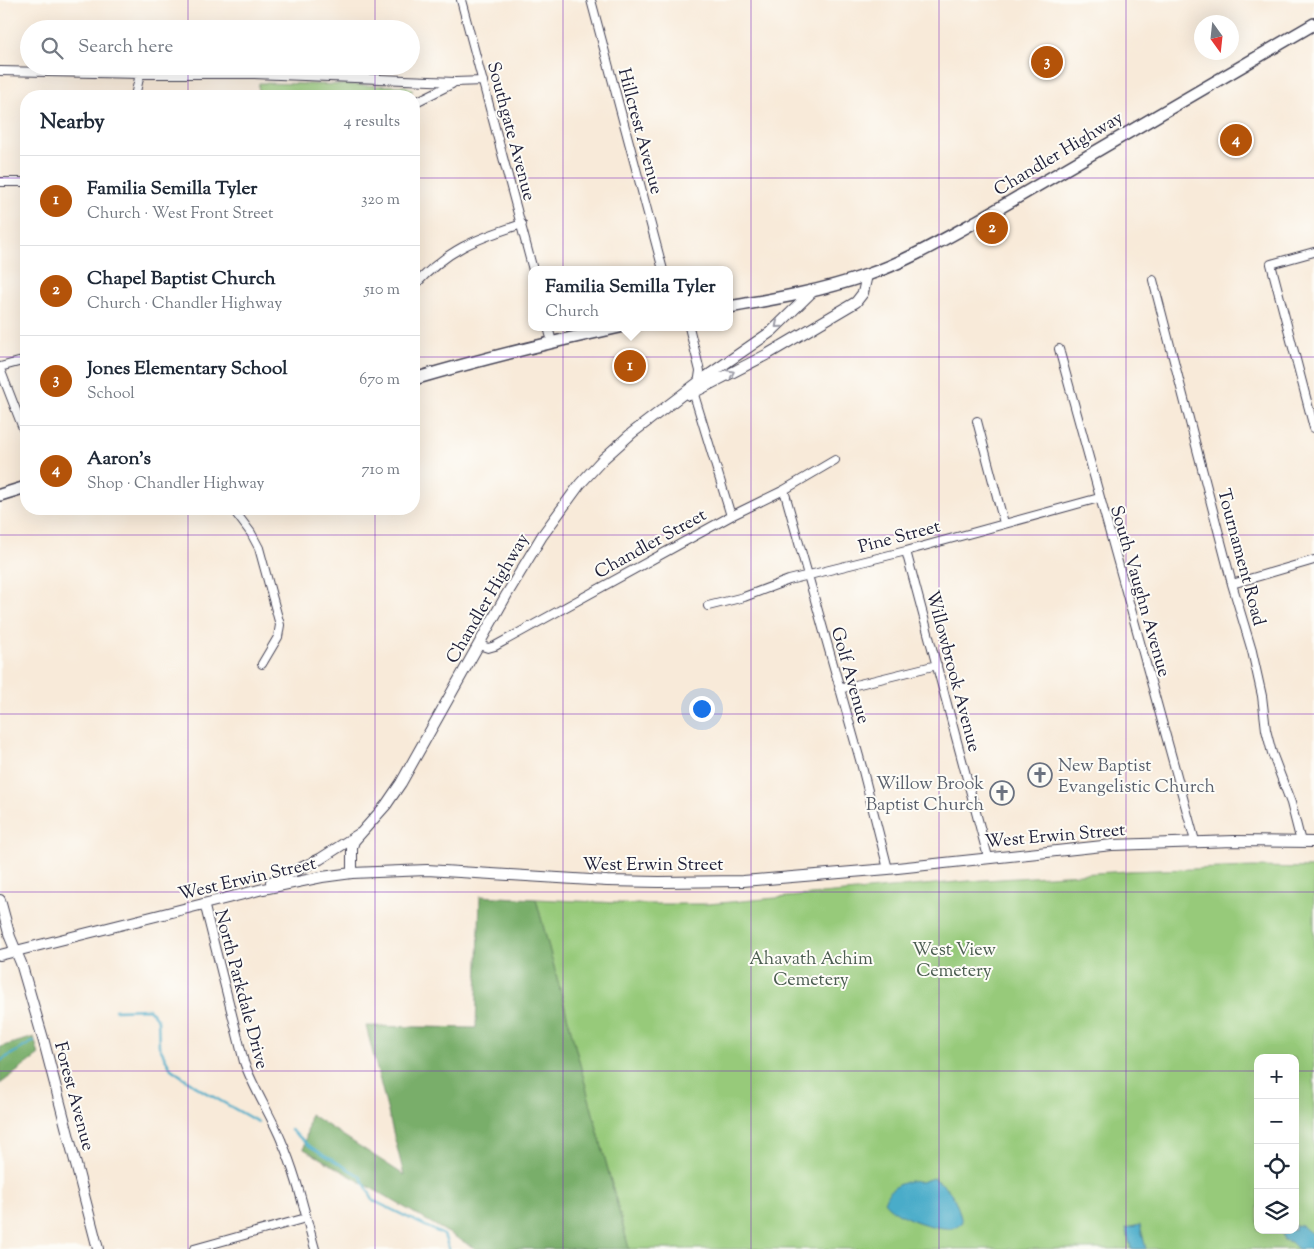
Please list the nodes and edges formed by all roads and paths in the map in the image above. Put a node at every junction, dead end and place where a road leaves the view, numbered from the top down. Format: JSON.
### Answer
{"nodes":[{"id":1,"x":461,"y":0,"type":"edge"},
{"id":2,"x":591,"y":0,"type":"edge"},
{"id":3,"x":1314,"y":24,"type":"edge"},
{"id":4,"x":0,"y":71,"type":"edge"},
{"id":5,"x":20,"y":71,"type":"edge"},
{"id":6,"x":140,"y":75,"type":"edge"},
{"id":7,"x":279,"y":75,"type":"edge"},
{"id":8,"x":483,"y":81,"type":"junction"},
{"id":9,"x":455,"y":82,"type":"junction"},
{"id":10,"x":136,"y":90,"type":"edge"},
{"id":11,"x":420,"y":99,"type":"edge"},
{"id":12,"x":0,"y":182,"type":"edge"},
{"id":13,"x":20,"y":182,"type":"edge"},
{"id":14,"x":522,"y":224,"type":"junction"},
{"id":15,"x":1314,"y":252,"type":"edge"},
{"id":16,"x":533,"y":266,"type":"edge"},
{"id":17,"x":662,"y":266,"type":"edge"},
{"id":18,"x":867,"y":275,"type":"junction"},
{"id":19,"x":420,"y":280,"type":"edge"},
{"id":20,"x":1153,"y":280,"type":"dead end"},
{"id":21,"x":813,"y":291,"type":"junction"},
{"id":22,"x":733,"y":306,"type":"edge"},
{"id":23,"x":549,"y":331,"type":"edge"},
{"id":24,"x":602,"y":331,"type":"edge"},
{"id":25,"x":690,"y":331,"type":"edge"},
{"id":26,"x":552,"y":342,"type":"junction"},
{"id":27,"x":1059,"y":349,"type":"dead end"},
{"id":28,"x":20,"y":362,"type":"edge"},
{"id":29,"x":0,"y":368,"type":"edge"},
{"id":30,"x":420,"y":377,"type":"edge"},
{"id":31,"x":695,"y":386,"type":"junction"},
{"id":32,"x":20,"y":420,"type":"edge"},
{"id":33,"x":976,"y":421,"type":"dead end"},
{"id":34,"x":1314,"y":428,"type":"edge"},
{"id":35,"x":835,"y":460,"type":"dead end"},
{"id":36,"x":20,"y":489,"type":"edge"},
{"id":37,"x":784,"y":490,"type":"junction"},
{"id":38,"x":0,"y":494,"type":"edge"},
{"id":39,"x":1099,"y":498,"type":"junction"},
{"id":40,"x":237,"y":515,"type":"edge"},
{"id":41,"x":731,"y":516,"type":"junction"},
{"id":42,"x":1004,"y":523,"type":"junction"},
{"id":43,"x":906,"y":551,"type":"junction"},
{"id":44,"x":1314,"y":560,"type":"edge"},
{"id":45,"x":807,"y":576,"type":"junction"},
{"id":46,"x":1232,"y":584,"type":"junction"},
{"id":47,"x":708,"y":606,"type":"dead end"},
{"id":48,"x":479,"y":645,"type":"junction"},
{"id":49,"x":262,"y":664,"type":"dead end"},
{"id":50,"x":937,"y":665,"type":"junction"},
{"id":51,"x":839,"y":689,"type":"junction"},
{"id":52,"x":359,"y":833,"type":"junction"},
{"id":53,"x":1195,"y":842,"type":"junction"},
{"id":54,"x":1301,"y":842,"type":"junction"},
{"id":55,"x":1314,"y":842,"type":"edge"},
{"id":56,"x":988,"y":857,"type":"junction"},
{"id":57,"x":888,"y":869,"type":"junction"},
{"id":58,"x":352,"y":873,"type":"junction"},
{"id":59,"x":251,"y":891,"type":"junction"},
{"id":60,"x":0,"y":900,"type":"edge"},
{"id":61,"x":204,"y":903,"type":"junction"},
{"id":62,"x":18,"y":951,"type":"junction"},
{"id":63,"x":0,"y":956,"type":"edge"},
{"id":64,"x":306,"y":1218,"type":"junction"},
{"id":65,"x":207,"y":1247,"type":"edge"},
{"id":66,"x":98,"y":1249,"type":"edge"},
{"id":67,"x":194,"y":1249,"type":"edge"},
{"id":68,"x":315,"y":1249,"type":"edge"}],
"edges":[{"from":1,"to":8,"type":"street","name":"Southgate Avenue"},
{"from":2,"to":17,"type":"street","name":"Hillcrest Avenue"},
{"from":3,"to":18,"type":"main road","name":"Chandler Highway"},
{"from":4,"to":5,"type":"street"},
{"from":6,"to":10,"type":"street"},
{"from":7,"to":9,"type":"street"},
{"from":8,"to":9,"type":"street"},
{"from":8,"to":14,"type":"street","name":"Southgate Avenue"},
{"from":9,"to":11,"type":"street"},
{"from":12,"to":13,"type":"street"},
{"from":14,"to":16,"type":"street","name":"Southgate Avenue"},
{"from":14,"to":19,"type":"street"},
{"from":15,"to":34,"type":"street"},
{"from":18,"to":21,"type":"main road"},
{"from":31,"to":18,"type":"street","name":"Chandler Highway","one_way":true},
{"from":20,"to":46,"type":"street","name":"Tournament Road"},
{"from":21,"to":22,"type":"main road"},
{"from":21,"to":31,"type":"street","name":"Chandler Highway","one_way":true},
{"from":23,"to":26,"type":"street"},
{"from":24,"to":26,"type":"main road"},
{"from":25,"to":31,"type":"street"},
{"from":26,"to":30,"type":"main road"},
{"from":27,"to":39,"type":"street","name":"South Vaughn Avenue"},
{"from":28,"to":29,"type":"street"},
{"from":29,"to":32,"type":"street"},
{"from":31,"to":41,"type":"street"},
{"from":31,"to":48,"type":"street","name":"Chandler Highway"},
{"from":33,"to":42,"type":"street"},
{"from":35,"to":37,"type":"street","name":"Chandler Street"},
{"from":36,"to":38,"type":"main road"},
{"from":37,"to":41,"type":"street","name":"Chandler Street"},
{"from":37,"to":45,"type":"street","name":"Golf Avenue"},
{"from":39,"to":42,"type":"street","name":"Pine Street"},
{"from":39,"to":53,"type":"street","name":"South Vaughn Avenue"},
{"from":40,"to":49,"type":"street"},
{"from":41,"to":48,"type":"street","name":"Chandler Street"},
{"from":42,"to":43,"type":"street","name":"Pine Street"},
{"from":43,"to":45,"type":"street","name":"Pine Street"},
{"from":43,"to":50,"type":"street","name":"Willowbrook Avenue"},
{"from":44,"to":46,"type":"street"},
{"from":45,"to":47,"type":"street","name":"Pine Street"},
{"from":45,"to":51,"type":"street","name":"Golf Avenue"},
{"from":46,"to":54,"type":"street","name":"Tournament Road"},
{"from":48,"to":52,"type":"street","name":"Chandler Highway"},
{"from":50,"to":51,"type":"street"},
{"from":50,"to":56,"type":"street","name":"Willowbrook Avenue"},
{"from":51,"to":57,"type":"street","name":"Golf Avenue"},
{"from":52,"to":58,"type":"street","name":"Chandler Highway"},
{"from":52,"to":59,"type":"street","name":"Chandler Highway"},
{"from":53,"to":54,"type":"street","name":"West Erwin Street"},
{"from":53,"to":56,"type":"street","name":"West Erwin Street"},
{"from":54,"to":55,"type":"street","name":"West Erwin Street"},
{"from":56,"to":57,"type":"street","name":"West Erwin Street"},
{"from":57,"to":58,"type":"street","name":"West Erwin Street"},
{"from":58,"to":59,"type":"street","name":"West Erwin Street"},
{"from":59,"to":61,"type":"street","name":"West Erwin Street"},
{"from":60,"to":62,"type":"street","name":"Forest Avenue"},
{"from":61,"to":62,"type":"street","name":"West Erwin Street"},
{"from":61,"to":64,"type":"street","name":"North Parkdale Drive"},
{"from":62,"to":63,"type":"street","name":"West Erwin Street"},
{"from":62,"to":66,"type":"street","name":"Forest Avenue"},
{"from":64,"to":65,"type":"street"},
{"from":64,"to":68,"type":"street","name":"North Parkdale Drive"},
{"from":65,"to":67,"type":"street"}]}
